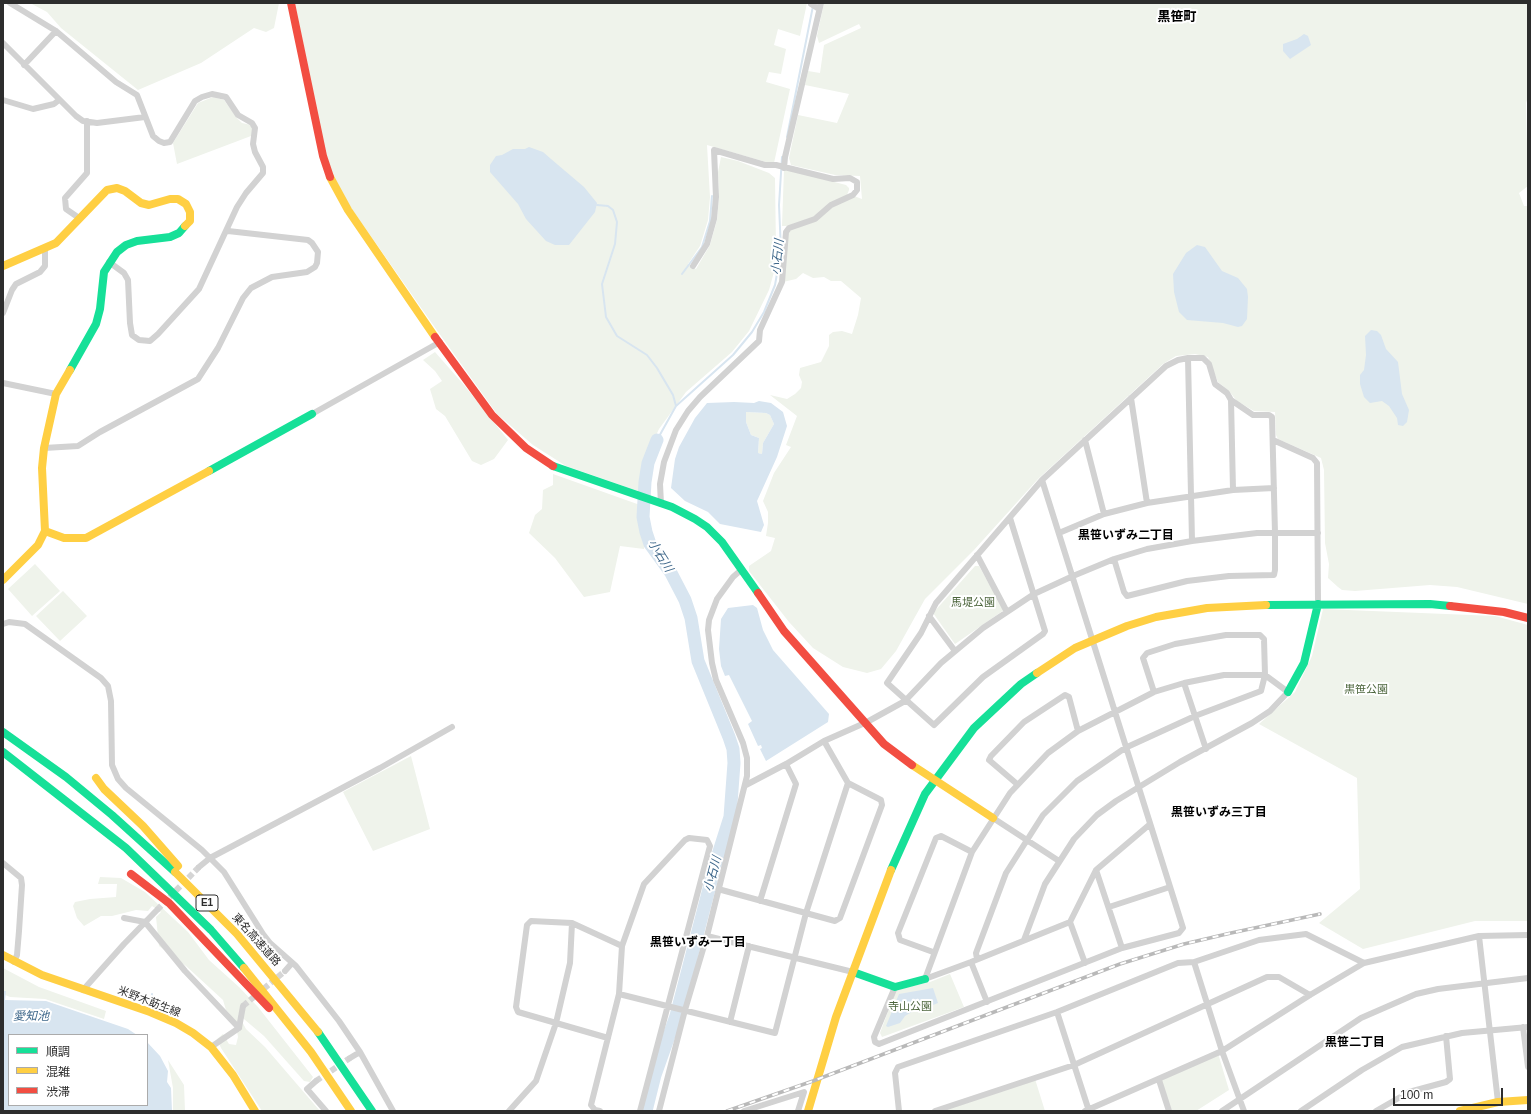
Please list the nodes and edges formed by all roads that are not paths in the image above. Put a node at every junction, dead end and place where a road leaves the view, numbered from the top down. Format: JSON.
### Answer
{"nodes":[{"id":1,"x":10,"y":3,"type":"edge"},
{"id":2,"x":291,"y":3,"type":"edge"},
{"id":3,"x":817,"y":6,"type":"edge"},
{"id":4,"x":56,"y":31,"type":"junction"},
{"id":5,"x":3,"y":43,"type":"edge"},
{"id":6,"x":24,"y":65,"type":"junction"},
{"id":7,"x":3,"y":100,"type":"edge"},
{"id":8,"x":60,"y":100,"type":"junction"},
{"id":9,"x":145,"y":117,"type":"junction"},
{"id":10,"x":87,"y":121,"type":"junction"},
{"id":11,"x":784,"y":168,"type":"junction"},
{"id":12,"x":79,"y":218,"type":"junction"},
{"id":13,"x":228,"y":231,"type":"junction"},
{"id":14,"x":45,"y":248,"type":"junction"},
{"id":15,"x":109,"y":262,"type":"junction"},
{"id":16,"x":3,"y":266,"type":"edge"},
{"id":17,"x":693,"y":266,"type":"dead end"},
{"id":18,"x":3,"y":313,"type":"edge"},
{"id":19,"x":440,"y":342,"type":"junction"},
{"id":20,"x":1188,"y":358,"type":"junction"},
{"id":21,"x":3,"y":383,"type":"edge"},
{"id":22,"x":56,"y":394,"type":"junction"},
{"id":23,"x":1131,"y":398,"type":"junction"},
{"id":24,"x":1231,"y":400,"type":"junction"},
{"id":25,"x":312,"y":414,"type":"joint"},
{"id":26,"x":1085,"y":440,"type":"junction"},
{"id":27,"x":1273,"y":440,"type":"junction"},
{"id":28,"x":44,"y":448,"type":"junction"},
{"id":29,"x":1042,"y":480,"type":"junction"},
{"id":30,"x":1274,"y":488,"type":"junction"},
{"id":31,"x":1233,"y":490,"type":"junction"},
{"id":32,"x":1191,"y":496,"type":"junction"},
{"id":33,"x":1148,"y":503,"type":"junction"},
{"id":34,"x":661,"y":504,"type":"junction"},
{"id":35,"x":1104,"y":514,"type":"junction"},
{"id":36,"x":1010,"y":518,"type":"junction"},
{"id":37,"x":45,"y":531,"type":"junction"},
{"id":38,"x":1059,"y":533,"type":"junction"},
{"id":39,"x":1275,"y":533,"type":"junction"},
{"id":40,"x":1318,"y":533,"type":"junction"},
{"id":41,"x":1192,"y":540,"type":"junction"},
{"id":42,"x":976,"y":556,"type":"junction"},
{"id":43,"x":1114,"y":559,"type":"junction"},
{"id":44,"x":741,"y":570,"type":"junction"},
{"id":45,"x":1073,"y":576,"type":"junction"},
{"id":46,"x":3,"y":580,"type":"edge"},
{"id":47,"x":1034,"y":594,"type":"junction"},
{"id":48,"x":1318,"y":604,"type":"junction"},
{"id":49,"x":1007,"y":612,"type":"junction"},
{"id":50,"x":929,"y":616,"type":"junction"},
{"id":51,"x":1528,"y":618,"type":"edge"},
{"id":52,"x":3,"y":624,"type":"edge"},
{"id":53,"x":1093,"y":641,"type":"junction"},
{"id":54,"x":955,"y":651,"type":"junction"},
{"id":55,"x":1265,"y":675,"type":"junction"},
{"id":56,"x":1184,"y":683,"type":"junction"},
{"id":57,"x":1154,"y":692,"type":"junction"},
{"id":58,"x":1288,"y":692,"type":"junction"},
{"id":59,"x":906,"y":701,"type":"junction"},
{"id":60,"x":1115,"y":713,"type":"junction"},
{"id":61,"x":1195,"y":716,"type":"junction"},
{"id":62,"x":867,"y":722,"type":"junction"},
{"id":63,"x":452,"y":727,"type":"dead end"},
{"id":64,"x":1078,"y":731,"type":"junction"},
{"id":65,"x":3,"y":732,"type":"edge"},
{"id":66,"x":824,"y":741,"type":"junction"},
{"id":67,"x":1125,"y":748,"type":"junction"},
{"id":68,"x":1206,"y":749,"type":"junction"},
{"id":69,"x":3,"y":752,"type":"edge"},
{"id":70,"x":786,"y":764,"type":"junction"},
{"id":71,"x":96,"y":778,"type":"dead end"},
{"id":72,"x":934,"y":780,"type":"junction"},
{"id":73,"x":848,"y":783,"type":"junction"},
{"id":74,"x":1017,"y":784,"type":"junction"},
{"id":75,"x":746,"y":785,"type":"junction"},
{"id":76,"x":1138,"y":788,"type":"junction"},
{"id":77,"x":993,"y":818,"type":"junction"},
{"id":78,"x":1150,"y":825,"type":"junction"},
{"id":79,"x":1027,"y":840,"type":"junction"},
{"id":80,"x":972,"y":852,"type":"junction"},
{"id":81,"x":210,"y":858,"type":"junction"},
{"id":82,"x":1059,"y":861,"type":"junction"},
{"id":83,"x":3,"y":863,"type":"edge"},
{"id":84,"x":199,"y":867,"type":"tunnel mouth"},
{"id":85,"x":1096,"y":870,"type":"junction"},
{"id":86,"x":131,"y":874,"type":"dead end"},
{"id":87,"x":1170,"y":887,"type":"junction"},
{"id":88,"x":718,"y":889,"type":"junction"},
{"id":89,"x":760,"y":901,"type":"junction"},
{"id":90,"x":1109,"y":907,"type":"junction"},
{"id":91,"x":157,"y":910,"type":"tunnel mouth"},
{"id":92,"x":806,"y":913,"type":"junction"},
{"id":93,"x":124,"y":918,"type":"dead end"},
{"id":94,"x":145,"y":922,"type":"junction"},
{"id":95,"x":1070,"y":922,"type":"junction"},
{"id":96,"x":572,"y":923,"type":"junction"},
{"id":97,"x":237,"y":934,"type":"junction"},
{"id":98,"x":1528,"y":935,"type":"edge"},
{"id":99,"x":707,"y":936,"type":"junction"},
{"id":100,"x":1479,"y":936,"type":"junction"},
{"id":101,"x":1024,"y":940,"type":"junction"},
{"id":102,"x":622,"y":946,"type":"junction"},
{"id":103,"x":749,"y":946,"type":"junction"},
{"id":104,"x":1122,"y":948,"type":"junction"},
{"id":105,"x":933,"y":952,"type":"junction"},
{"id":106,"x":3,"y":955,"type":"edge"},
{"id":107,"x":795,"y":959,"type":"junction"},
{"id":108,"x":977,"y":959,"type":"junction"},
{"id":109,"x":14,"y":962,"type":"junction"},
{"id":110,"x":971,"y":962,"type":"junction"},
{"id":111,"x":1194,"y":962,"type":"junction"},
{"id":112,"x":292,"y":963,"type":"junction"},
{"id":113,"x":1085,"y":963,"type":"junction"},
{"id":114,"x":1364,"y":963,"type":"junction"},
{"id":115,"x":285,"y":971,"type":"tunnel mouth"},
{"id":116,"x":853,"y":972,"type":"junction"},
{"id":117,"x":1528,"y":978,"type":"edge"},
{"id":118,"x":925,"y":979,"type":"junction"},
{"id":119,"x":1486,"y":983,"type":"junction"},
{"id":120,"x":895,"y":987,"type":"junction"},
{"id":121,"x":83,"y":990,"type":"junction"},
{"id":122,"x":619,"y":994,"type":"junction"},
{"id":123,"x":1310,"y":995,"type":"junction"},
{"id":124,"x":987,"y":1002,"type":"junction"},
{"id":125,"x":1206,"y":1004,"type":"junction"},
{"id":126,"x":243,"y":1006,"type":"tunnel mouth"},
{"id":127,"x":669,"y":1006,"type":"junction"},
{"id":128,"x":683,"y":1010,"type":"junction"},
{"id":129,"x":1057,"y":1012,"type":"junction"},
{"id":130,"x":730,"y":1022,"type":"junction"},
{"id":131,"x":556,"y":1023,"type":"junction"},
{"id":132,"x":1526,"y":1027,"type":"edge"},
{"id":133,"x":239,"y":1028,"type":"junction"},
{"id":134,"x":1490,"y":1031,"type":"junction"},
{"id":135,"x":1446,"y":1036,"type":"junction"},
{"id":136,"x":608,"y":1038,"type":"junction"},
{"id":137,"x":211,"y":1047,"type":"junction"},
{"id":138,"x":1222,"y":1051,"type":"junction"},
{"id":139,"x":311,"y":1052,"type":"junction"},
{"id":140,"x":360,"y":1052,"type":"junction"},
{"id":141,"x":350,"y":1058,"type":"tunnel mouth"},
{"id":142,"x":1074,"y":1064,"type":"junction"},
{"id":143,"x":1528,"y":1067,"type":"edge"},
{"id":144,"x":1159,"y":1080,"type":"junction"},
{"id":145,"x":316,"y":1081,"type":"tunnel mouth"},
{"id":146,"x":1239,"y":1100,"type":"junction"},
{"id":147,"x":1528,"y":1100,"type":"edge"},
{"id":148,"x":1498,"y":1102,"type":"junction"},
{"id":149,"x":1087,"y":1110,"type":"edge"},
{"id":150,"x":255,"y":1111,"type":"edge"},
{"id":151,"x":326,"y":1111,"type":"edge"},
{"id":152,"x":351,"y":1111,"type":"edge"},
{"id":153,"x":372,"y":1111,"type":"edge"},
{"id":154,"x":393,"y":1111,"type":"edge"},
{"id":155,"x":509,"y":1111,"type":"edge"},
{"id":156,"x":600,"y":1111,"type":"edge"},
{"id":157,"x":640,"y":1111,"type":"edge"},
{"id":158,"x":659,"y":1111,"type":"edge"},
{"id":159,"x":744,"y":1111,"type":"edge"},
{"id":160,"x":798,"y":1111,"type":"edge"},
{"id":161,"x":808,"y":1111,"type":"edge"},
{"id":162,"x":899,"y":1111,"type":"edge"},
{"id":163,"x":935,"y":1111,"type":"edge"},
{"id":164,"x":1169,"y":1111,"type":"edge"},
{"id":165,"x":1222,"y":1111,"type":"edge"},
{"id":166,"x":1244,"y":1111,"type":"edge"},
{"id":167,"x":1301,"y":1111,"type":"edge"},
{"id":168,"x":1376,"y":1111,"type":"edge"},
{"id":169,"x":1460,"y":1111,"type":"edge"}],
"edges":[{"from":1,"to":4,"type":"street"},
{"from":2,"to":19,"type":"main road"},
{"from":3,"to":11,"type":"street"},
{"from":4,"to":6,"type":"street"},
{"from":4,"to":9,"type":"street"},
{"from":5,"to":6,"type":"street"},
{"from":6,"to":8,"type":"street"},
{"from":7,"to":8,"type":"street"},
{"from":8,"to":10,"type":"street"},
{"from":9,"to":10,"type":"street"},
{"from":9,"to":13,"type":"street"},
{"from":10,"to":12,"type":"street"},
{"from":11,"to":17,"type":"street"},
{"from":11,"to":34,"type":"street"},
{"from":12,"to":14,"type":"main road"},
{"from":12,"to":15,"type":"main road"},
{"from":13,"to":15,"type":"street"},
{"from":13,"to":28,"type":"street"},
{"from":14,"to":16,"type":"main road"},
{"from":14,"to":18,"type":"street"},
{"from":15,"to":22,"type":"main road"},
{"from":19,"to":25,"type":"street"},
{"from":19,"to":34,"type":"main road"},
{"from":20,"to":23,"type":"street"},
{"from":20,"to":24,"type":"street"},
{"from":20,"to":32,"type":"street"},
{"from":21,"to":22,"type":"street"},
{"from":22,"to":28,"type":"main road"},
{"from":23,"to":26,"type":"street"},
{"from":23,"to":33,"type":"street"},
{"from":24,"to":27,"type":"street"},
{"from":24,"to":31,"type":"street"},
{"from":25,"to":37,"type":"main road"},
{"from":26,"to":29,"type":"street"},
{"from":26,"to":35,"type":"street"},
{"from":27,"to":30,"type":"street"},
{"from":27,"to":40,"type":"street"},
{"from":28,"to":37,"type":"main road"},
{"from":29,"to":36,"type":"street"},
{"from":29,"to":38,"type":"street"},
{"from":30,"to":31,"type":"street"},
{"from":30,"to":39,"type":"street"},
{"from":31,"to":32,"type":"street"},
{"from":32,"to":33,"type":"street"},
{"from":32,"to":41,"type":"street"},
{"from":33,"to":35,"type":"street"},
{"from":34,"to":44,"type":"main road"},
{"from":35,"to":38,"type":"street"},
{"from":36,"to":42,"type":"street"},
{"from":36,"to":47,"type":"street"},
{"from":37,"to":46,"type":"main road"},
{"from":38,"to":45,"type":"street"},
{"from":39,"to":40,"type":"street"},
{"from":39,"to":41,"type":"street"},
{"from":39,"to":43,"type":"street"},
{"from":40,"to":48,"type":"street"},
{"from":41,"to":43,"type":"street"},
{"from":42,"to":49,"type":"street"},
{"from":42,"to":50,"type":"street"},
{"from":43,"to":45,"type":"street"},
{"from":44,"to":62,"type":"main road"},
{"from":44,"to":75,"type":"street"},
{"from":45,"to":47,"type":"street"},
{"from":45,"to":53,"type":"street"},
{"from":47,"to":49,"type":"street"},
{"from":47,"to":59,"type":"street"},
{"from":48,"to":51,"type":"main road"},
{"from":48,"to":53,"type":"main road"},
{"from":48,"to":58,"type":"main road"},
{"from":49,"to":54,"type":"street"},
{"from":50,"to":54,"type":"street"},
{"from":50,"to":59,"type":"street"},
{"from":52,"to":81,"type":"street"},
{"from":53,"to":60,"type":"street"},
{"from":53,"to":72,"type":"main road"},
{"from":54,"to":59,"type":"street"},
{"from":55,"to":56,"type":"street"},
{"from":55,"to":57,"type":"street"},
{"from":55,"to":58,"type":"street"},
{"from":55,"to":61,"type":"street"},
{"from":56,"to":57,"type":"street"},
{"from":56,"to":61,"type":"street"},
{"from":57,"to":60,"type":"street"},
{"from":58,"to":68,"type":"street"},
{"from":59,"to":62,"type":"street"},
{"from":60,"to":64,"type":"street"},
{"from":60,"to":67,"type":"street"},
{"from":61,"to":67,"type":"street"},
{"from":61,"to":68,"type":"street"},
{"from":62,"to":66,"type":"street"},
{"from":62,"to":72,"type":"main road"},
{"from":63,"to":81,"type":"street"},
{"from":64,"to":74,"type":"street"},
{"from":64,"to":74,"type":"street"},
{"from":65,"to":97,"type":"main road","name":"東名高速道路","number":"E1"},
{"from":66,"to":70,"type":"street"},
{"from":66,"to":73,"type":"street"},
{"from":67,"to":76,"type":"street"},
{"from":67,"to":79,"type":"street"},
{"from":68,"to":76,"type":"street"},
{"from":69,"to":139,"type":"main road","number":"E1"},
{"from":70,"to":75,"type":"street"},
{"from":70,"to":89,"type":"street"},
{"from":71,"to":97,"type":"main road"},
{"from":72,"to":77,"type":"main road"},
{"from":72,"to":116,"type":"main road"},
{"from":73,"to":92,"type":"street"},
{"from":73,"to":92,"type":"street"},
{"from":74,"to":77,"type":"street"},
{"from":75,"to":88,"type":"street"},
{"from":76,"to":78,"type":"street"},
{"from":76,"to":82,"type":"street"},
{"from":77,"to":79,"type":"street"},
{"from":77,"to":80,"type":"street"},
{"from":78,"to":85,"type":"street"},
{"from":78,"to":87,"type":"street"},
{"from":79,"to":82,"type":"street"},
{"from":79,"to":108,"type":"street"},
{"from":80,"to":105,"type":"street"},
{"from":80,"to":105,"type":"street"},
{"from":81,"to":84,"type":"street"},
{"from":81,"to":112,"type":"street"},
{"from":82,"to":101,"type":"street"},
{"from":83,"to":109,"type":"street"},
{"from":85,"to":90,"type":"street"},
{"from":85,"to":95,"type":"street"},
{"from":86,"to":139,"type":"main road"},
{"from":87,"to":90,"type":"street"},
{"from":87,"to":104,"type":"street"},
{"from":88,"to":89,"type":"street"},
{"from":88,"to":99,"type":"street"},
{"from":89,"to":92,"type":"street"},
{"from":90,"to":104,"type":"street"},
{"from":91,"to":94,"type":"street"},
{"from":92,"to":107,"type":"street"},
{"from":93,"to":94,"type":"street"},
{"from":94,"to":121,"type":"street"},
{"from":94,"to":133,"type":"street"},
{"from":95,"to":101,"type":"street"},
{"from":95,"to":113,"type":"street"},
{"from":96,"to":102,"type":"street"},
{"from":96,"to":131,"type":"street"},
{"from":96,"to":131,"type":"street"},
{"from":97,"to":153,"type":"main road","name":"東名高速道路","number":"E1"},
{"from":98,"to":100,"type":"street"},
{"from":99,"to":103,"type":"street"},
{"from":99,"to":128,"type":"street"},
{"from":100,"to":114,"type":"street"},
{"from":100,"to":119,"type":"street"},
{"from":101,"to":108,"type":"street"},
{"from":102,"to":122,"type":"street"},
{"from":102,"to":127,"type":"street"},
{"from":103,"to":107,"type":"street"},
{"from":103,"to":130,"type":"street"},
{"from":104,"to":113,"type":"street"},
{"from":105,"to":118,"type":"street"},
{"from":106,"to":109,"type":"main road","name":"米野木莇生線"},
{"from":107,"to":116,"type":"street"},
{"from":107,"to":130,"type":"street"},
{"from":108,"to":110,"type":"street"},
{"from":109,"to":121,"type":"main road","name":"米野木莇生線"},
{"from":110,"to":118,"type":"street"},
{"from":110,"to":124,"type":"street"},
{"from":111,"to":114,"type":"street"},
{"from":111,"to":125,"type":"street"},
{"from":111,"to":129,"type":"street"},
{"from":112,"to":115,"type":"street"},
{"from":112,"to":140,"type":"street"},
{"from":113,"to":124,"type":"street"},
{"from":114,"to":123,"type":"street"},
{"from":116,"to":120,"type":"main road"},
{"from":116,"to":161,"type":"main road"},
{"from":117,"to":119,"type":"street"},
{"from":118,"to":120,"type":"main road"},
{"from":119,"to":134,"type":"street"},
{"from":119,"to":146,"type":"street"},
{"from":120,"to":124,"type":"street"},
{"from":121,"to":137,"type":"main road","name":"米野木莇生線"},
{"from":122,"to":127,"type":"street"},
{"from":122,"to":136,"type":"street"},
{"from":123,"to":125,"type":"street"},
{"from":123,"to":138,"type":"street"},
{"from":125,"to":138,"type":"street"},
{"from":125,"to":142,"type":"street"},
{"from":126,"to":133,"type":"street"},
{"from":127,"to":128,"type":"street"},
{"from":127,"to":157,"type":"street"},
{"from":128,"to":130,"type":"street"},
{"from":128,"to":158,"type":"street"},
{"from":129,"to":142,"type":"street"},
{"from":129,"to":162,"type":"street"},
{"from":131,"to":136,"type":"street"},
{"from":131,"to":155,"type":"street"},
{"from":132,"to":134,"type":"street"},
{"from":132,"to":143,"type":"street"},
{"from":133,"to":137,"type":"street"},
{"from":134,"to":135,"type":"street"},
{"from":134,"to":148,"type":"street"},
{"from":135,"to":167,"type":"street"},
{"from":135,"to":168,"type":"street"},
{"from":136,"to":156,"type":"street"},
{"from":137,"to":150,"type":"main road","name":"米野木莇生線"},
{"from":138,"to":144,"type":"street"},
{"from":138,"to":146,"type":"street"},
{"from":139,"to":152,"type":"main road","number":"E1"},
{"from":140,"to":141,"type":"street"},
{"from":140,"to":154,"type":"street"},
{"from":142,"to":149,"type":"street"},
{"from":142,"to":163,"type":"street"},
{"from":144,"to":149,"type":"street"},
{"from":144,"to":164,"type":"street"},
{"from":145,"to":151,"type":"street"},
{"from":146,"to":165,"type":"street"},
{"from":146,"to":166,"type":"street"},
{"from":147,"to":148,"type":"main road"},
{"from":148,"to":169,"type":"main road"},
{"from":159,"to":160,"type":"street"}]}
